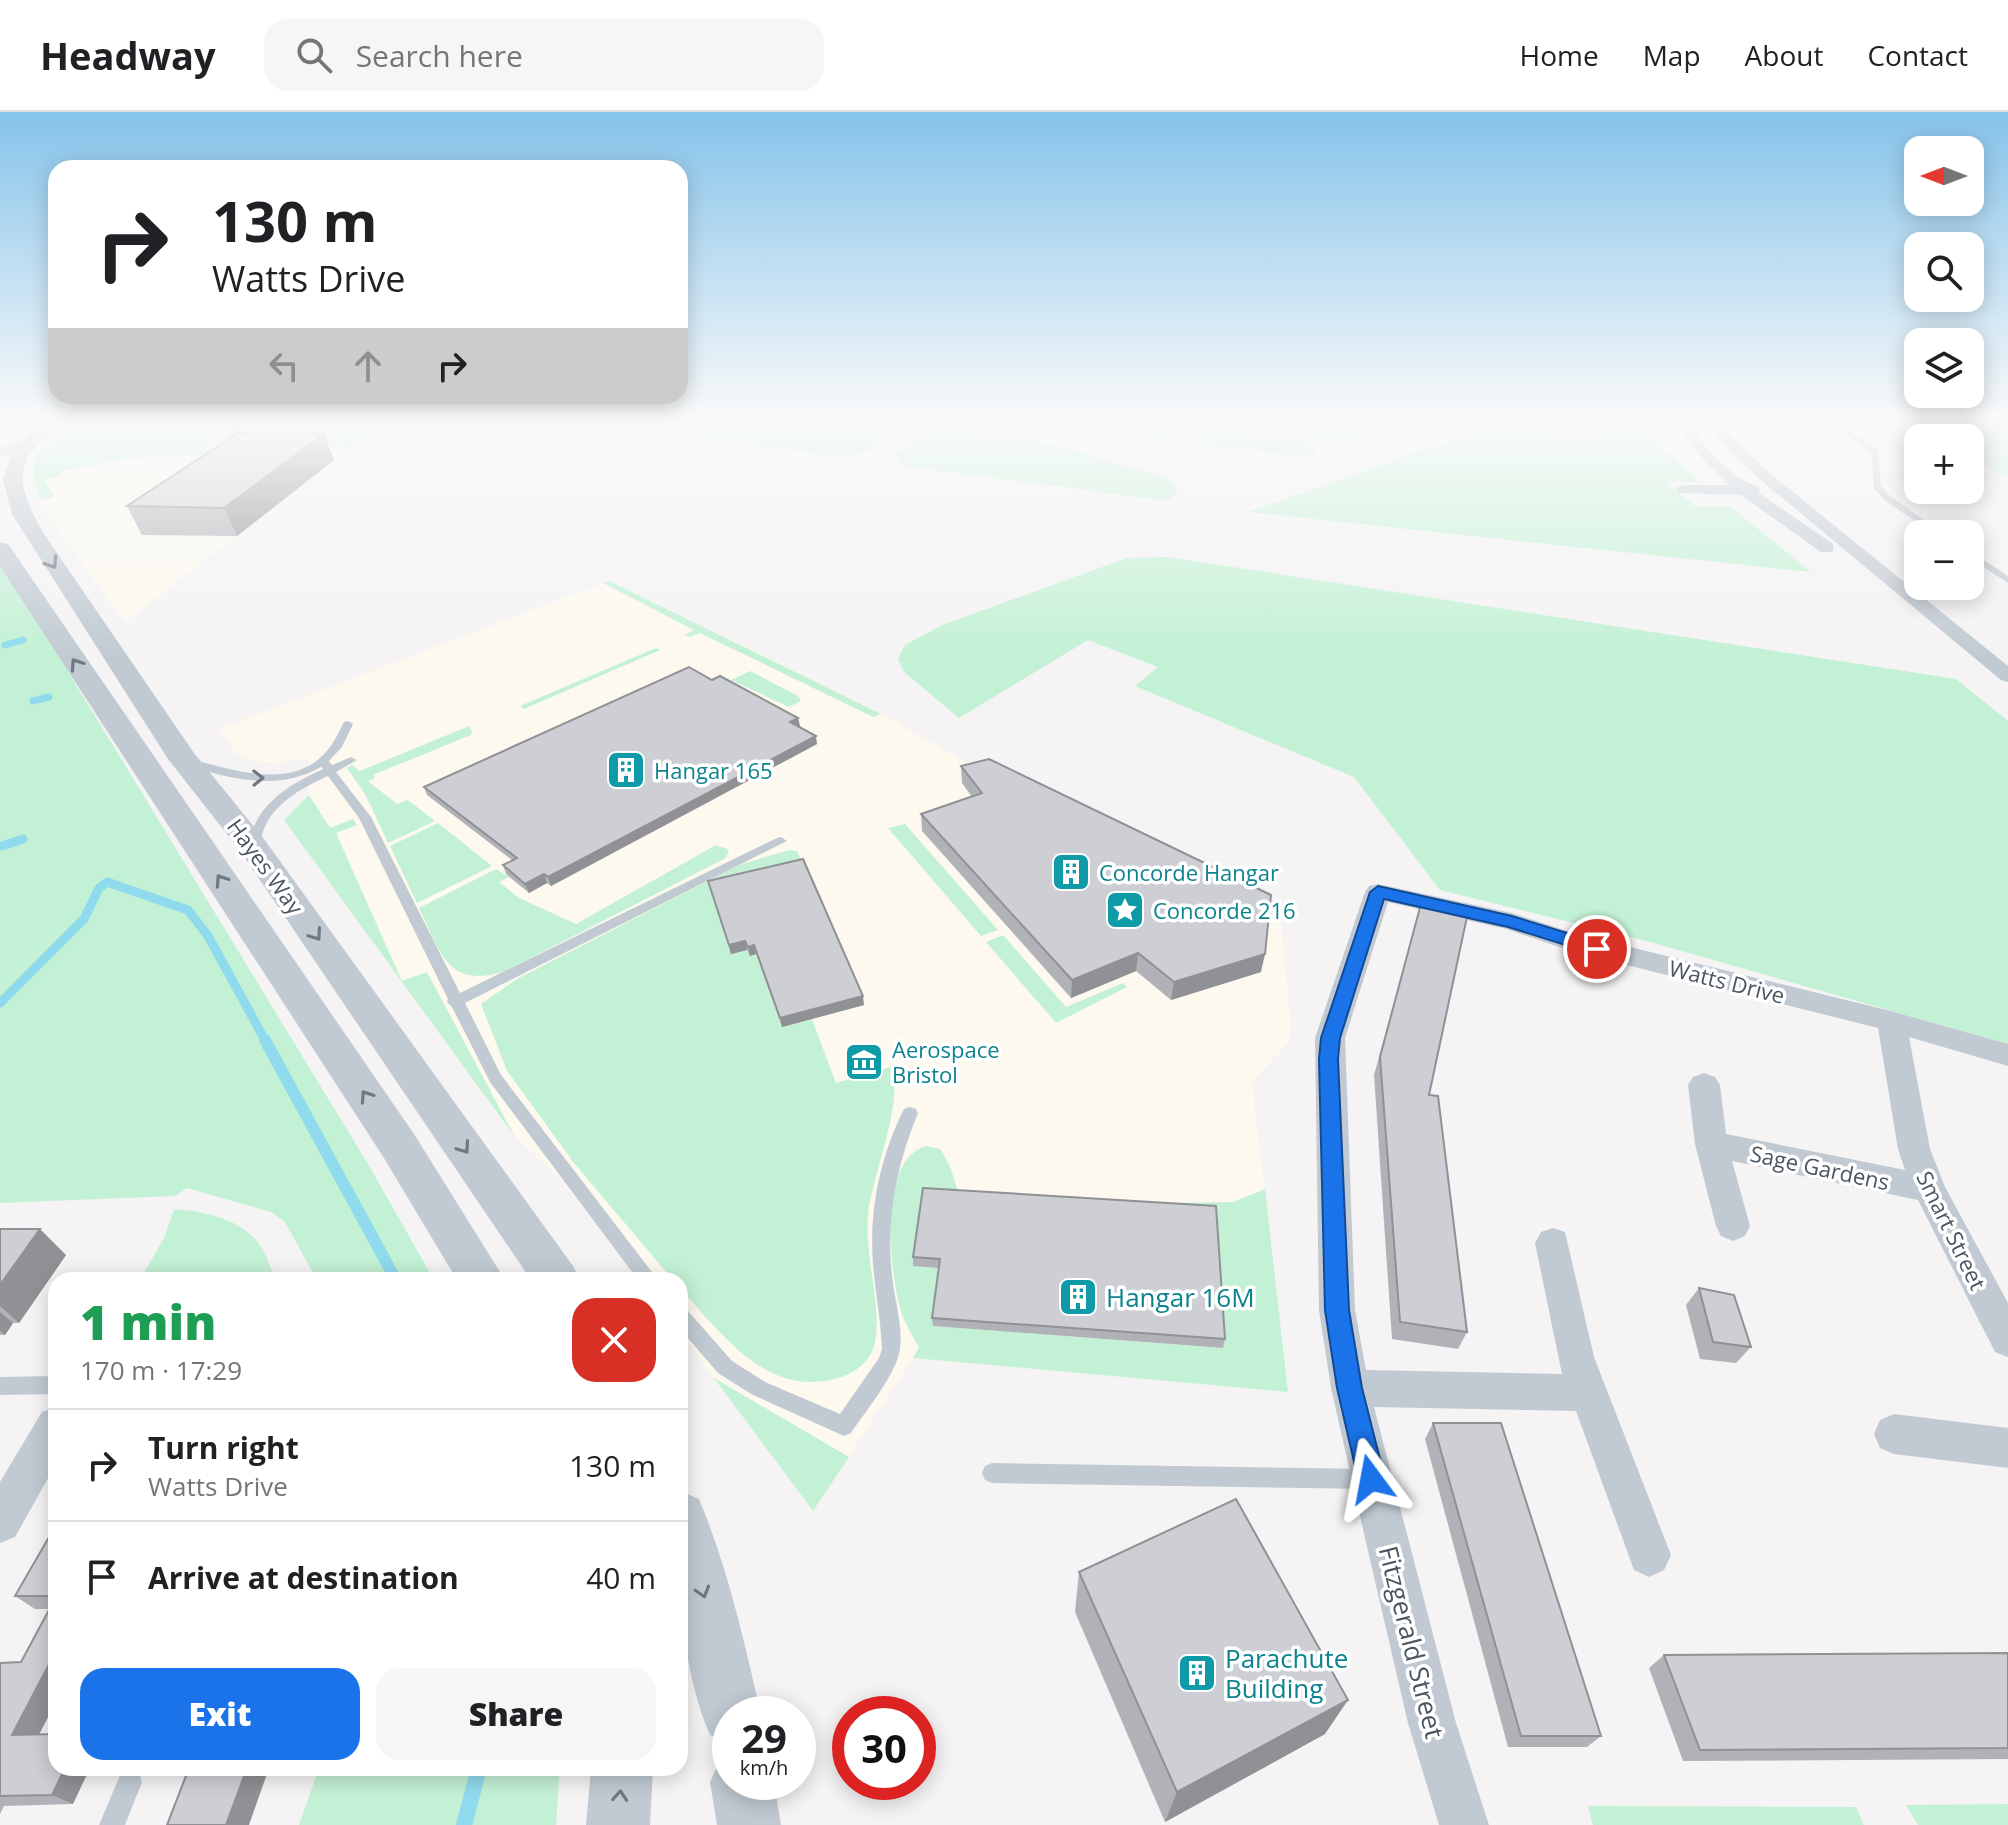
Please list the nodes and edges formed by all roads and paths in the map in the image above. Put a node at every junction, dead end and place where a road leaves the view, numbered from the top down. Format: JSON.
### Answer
{"nodes":[{"id":1,"x":14,"y":497,"type":"edge"},
{"id":2,"x":1754,"y":497,"type":"edge"},
{"id":3,"x":1790,"y":497,"type":"edge"},
{"id":4,"x":1886,"y":497,"type":"edge"},
{"id":5,"x":1919,"y":520,"type":"edge"},
{"id":6,"x":0,"y":549,"type":"edge"},
{"id":7,"x":1984,"y":564,"type":"edge"},
{"id":8,"x":2008,"y":580,"type":"edge"},
{"id":9,"x":1913,"y":601,"type":"junction"},
{"id":10,"x":2008,"y":676,"type":"edge"},
{"id":11,"x":348,"y":724,"type":"dead end"},
{"id":12,"x":183,"y":759,"type":"junction"},
{"id":13,"x":351,"y":760,"type":"dead end"},
{"id":14,"x":328,"y":767,"type":"junction"},
{"id":15,"x":781,"y":841,"type":"dead end"},
{"id":16,"x":253,"y":846,"type":"junction"},
{"id":17,"x":1378,"y":892,"type":"joint"},
{"id":18,"x":454,"y":1002,"type":"junction"},
{"id":19,"x":1891,"y":1021,"type":"junction"},
{"id":20,"x":2008,"y":1055,"type":"edge"},
{"id":21,"x":1704,"y":1085,"type":"dead end"},
{"id":22,"x":910,"y":1113,"type":"dead end"},
{"id":23,"x":1711,"y":1144,"type":"junction"},
{"id":24,"x":1929,"y":1189,"type":"junction"},
{"id":25,"x":1733,"y":1226,"type":"dead end"},
{"id":26,"x":1553,"y":1243,"type":"dead end"},
{"id":27,"x":477,"y":1272,"type":"edge"},
{"id":28,"x":551,"y":1272,"type":"edge"},
{"id":29,"x":643,"y":1272,"type":"edge"},
{"id":30,"x":688,"y":1325,"type":"edge"},
{"id":31,"x":2008,"y":1340,"type":"edge"},
{"id":32,"x":48,"y":1385,"type":"edge"},
{"id":33,"x":0,"y":1386,"type":"edge"},
{"id":34,"x":1350,"y":1388,"type":"junction"},
{"id":35,"x":1587,"y":1393,"type":"junction"},
{"id":36,"x":1894,"y":1434,"type":"dead end"},
{"id":37,"x":48,"y":1440,"type":"edge"},
{"id":38,"x":2008,"y":1448,"type":"edge"},
{"id":39,"x":992,"y":1473,"type":"dead end"},
{"id":40,"x":1371,"y":1479,"type":"junction"},
{"id":41,"x":0,"y":1522,"type":"edge"},
{"id":42,"x":688,"y":1544,"type":"edge"},
{"id":43,"x":1649,"y":1555,"type":"dead end"},
{"id":44,"x":727,"y":1696,"type":"edge"},
{"id":45,"x":621,"y":1776,"type":"edge"},
{"id":46,"x":130,"y":1782,"type":"dead end"},
{"id":47,"x":745,"y":1800,"type":"edge"},
{"id":48,"x":112,"y":1825,"type":"edge"},
{"id":49,"x":618,"y":1825,"type":"edge"},
{"id":50,"x":749,"y":1825,"type":"edge"},
{"id":51,"x":1464,"y":1825,"type":"edge"}],
"edges":[{"from":1,"to":12,"type":"street","name":"Hayes Way","one_way":true},
{"from":2,"to":9,"type":"street"},
{"from":3,"to":9,"type":"street"},
{"from":4,"to":5,"type":"lane"},
{"from":27,"to":6,"type":"street","name":"Hayes Way","one_way":true},
{"from":7,"to":8,"type":"lane"},
{"from":9,"to":10,"type":"street"},
{"from":11,"to":14,"type":"lane"},
{"from":12,"to":14,"type":"lane","one_way":true},
{"from":12,"to":16,"type":"street","name":"Hayes Way"},
{"from":13,"to":14,"type":"lane"},
{"from":14,"to":16,"type":"lane"},
{"from":14,"to":18,"type":"lane"},
{"from":15,"to":18,"type":"lane"},
{"from":16,"to":28,"type":"street","name":"Hayes Way","one_way":true},
{"from":17,"to":19,"type":"street","name":"Watts Drive"},
{"from":17,"to":34,"type":"street","name":"Fitzgerald Street"},
{"from":18,"to":29,"type":"lane"},
{"from":19,"to":20,"type":"street","name":"Watts Drive"},
{"from":19,"to":24,"type":"street","name":"Smart Street"},
{"from":21,"to":23,"type":"street","name":"Sage Gardens"},
{"from":22,"to":30,"type":"lane"},
{"from":23,"to":24,"type":"street","name":"Sage Gardens"},
{"from":23,"to":25,"type":"street","name":"Sage Gardens"},
{"from":24,"to":31,"type":"street","name":"Smart Street"},
{"from":26,"to":35,"type":"street"},
{"from":32,"to":33,"type":"lane"},
{"from":34,"to":35,"type":"street"},
{"from":34,"to":40,"type":"street","name":"Fitzgerald Street"},
{"from":35,"to":43,"type":"street"},
{"from":36,"to":38,"type":"street"},
{"from":37,"to":41,"type":"street"},
{"from":39,"to":40,"type":"lane"},
{"from":40,"to":51,"type":"street","name":"Fitzgerald Street"},
{"from":42,"to":44,"type":"street","one_way":true},
{"from":49,"to":45,"type":"street","one_way":true},
{"from":46,"to":48,"type":"lane"},
{"from":47,"to":50,"type":"street"}]}
